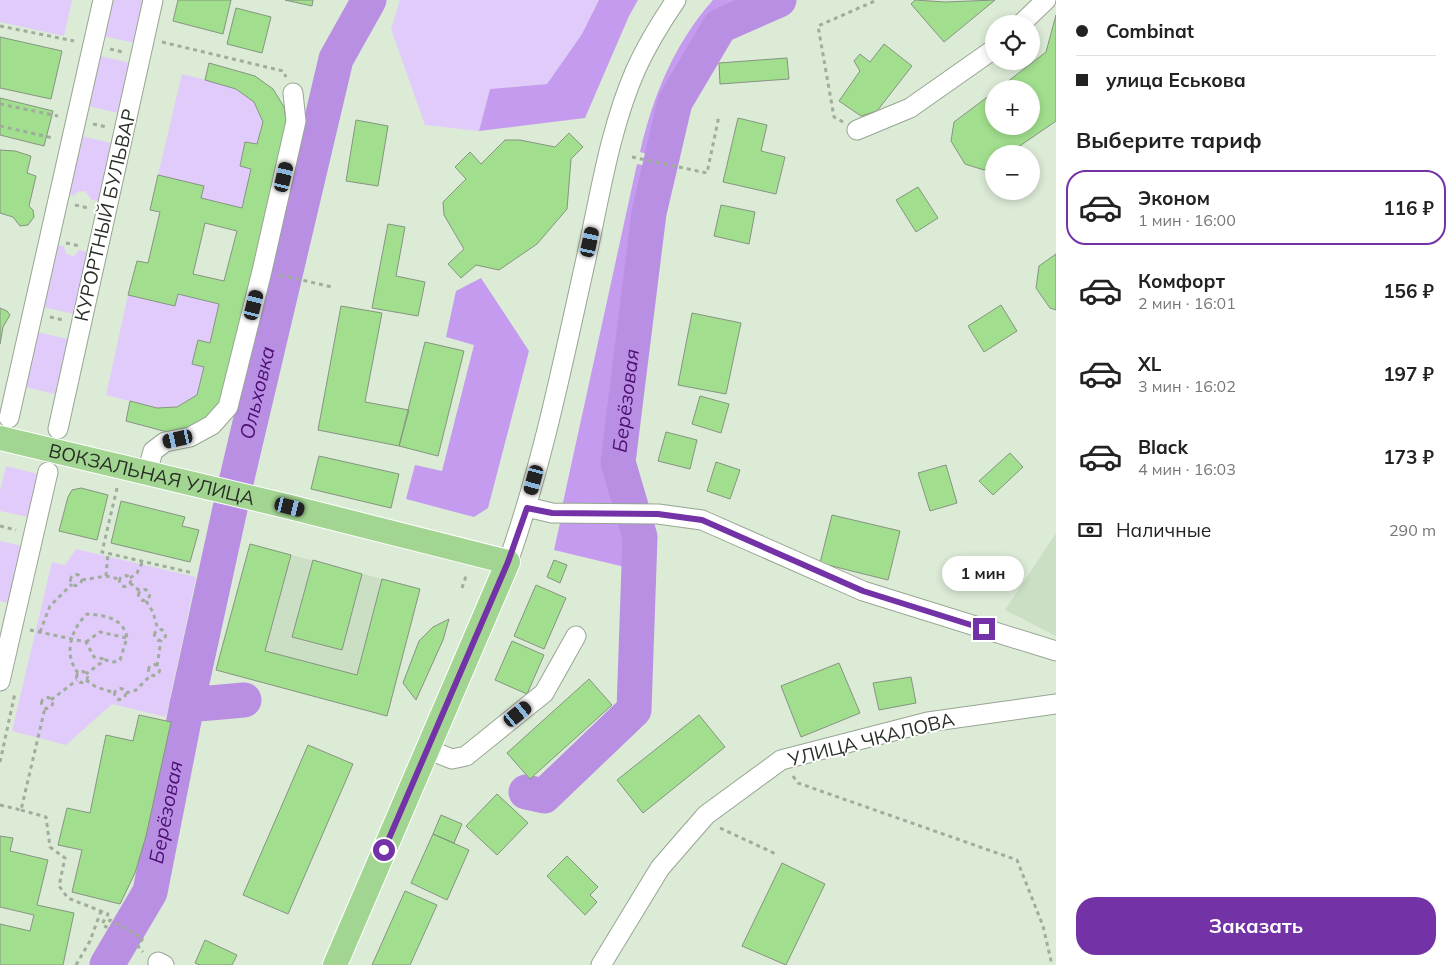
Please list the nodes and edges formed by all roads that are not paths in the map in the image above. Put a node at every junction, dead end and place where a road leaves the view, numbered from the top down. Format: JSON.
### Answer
{"nodes":[{"id":1,"x":103,"y":0,"type":"edge"},
{"id":2,"x":153,"y":0,"type":"edge"},
{"id":3,"x":676,"y":0,"type":"edge"},
{"id":4,"x":1046,"y":0,"type":"edge"},
{"id":5,"x":1030,"y":15,"type":"edge"},
{"id":6,"x":985,"y":55,"type":"edge"},
{"id":7,"x":293,"y":93,"type":"road end"},
{"id":8,"x":857,"y":130,"type":"road end"},
{"id":9,"x":4,"y":428,"type":"edge"},
{"id":10,"x":58,"y":429,"type":"dead end"},
{"id":11,"x":48,"y":472,"type":"dead end"},
{"id":12,"x":147,"y":473,"type":"junction"},
{"id":13,"x":527,"y":508,"type":"junction"},
{"id":14,"x":508,"y":562,"type":"junction"},
{"id":15,"x":576,"y":636,"type":"dead end"},
{"id":16,"x":1056,"y":651,"type":"edge"},
{"id":17,"x":0,"y":681,"type":"edge"},
{"id":18,"x":1056,"y":704,"type":"edge"},
{"id":19,"x":427,"y":749,"type":"junction"},
{"id":20,"x":334,"y":965,"type":"edge"},
{"id":21,"x":601,"y":965,"type":"edge"}],
"edges":[{"from":1,"to":9,"type":"street"},
{"from":2,"to":10,"type":"street","name":"КУРОРТНЫЙ БУЛЬВАР"},
{"from":3,"to":13,"type":"street"},
{"from":4,"to":5,"type":"street"},
{"from":6,"to":8,"type":"street"},
{"from":7,"to":12,"type":"street"},
{"from":9,"to":12,"type":"main road","name":"ВОКЗАЛЬНАЯ УЛИЦА"},
{"from":11,"to":17,"type":"street"},
{"from":12,"to":14,"type":"main road","name":"ВОКЗАЛЬНАЯ УЛИЦА"},
{"from":13,"to":14,"type":"street"},
{"from":13,"to":16,"type":"street"},
{"from":14,"to":19,"type":"main road"},
{"from":15,"to":19,"type":"street"},
{"from":18,"to":21,"type":"street","name":"УЛИЦА ЧКАЛОВА"},
{"from":19,"to":20,"type":"main road"}]}
